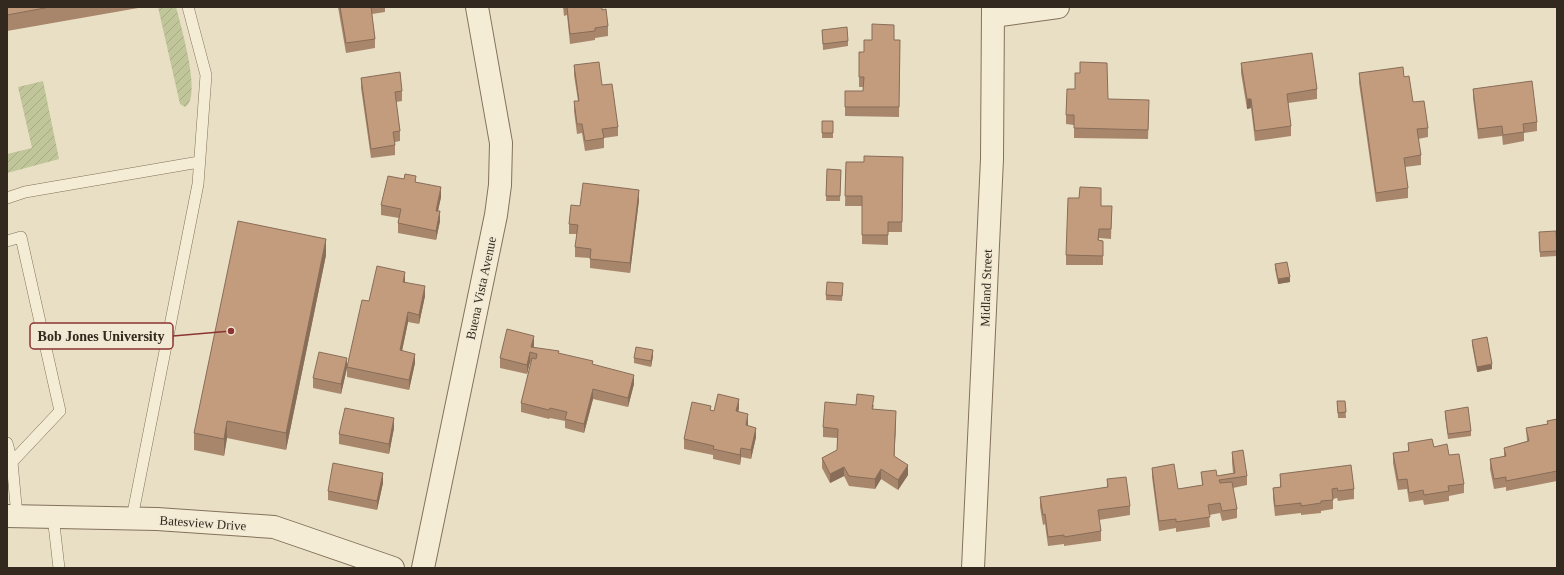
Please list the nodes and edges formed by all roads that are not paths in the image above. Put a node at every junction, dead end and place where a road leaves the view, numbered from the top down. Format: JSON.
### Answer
{"nodes":[{"id":1,"x":188,"y":7,"type":"edge"},
{"id":2,"x":477,"y":7,"type":"edge"},
{"id":3,"x":1058,"y":7,"type":"edge"},
{"id":4,"x":993,"y":11,"type":"edge"},
{"id":5,"x":199,"y":162,"type":"junction"},
{"id":6,"x":7,"y":198,"type":"edge"},
{"id":7,"x":7,"y":241,"type":"edge"},
{"id":8,"x":7,"y":443,"type":"edge"},
{"id":9,"x":9,"y":463,"type":"edge"},
{"id":10,"x":12,"y":516,"type":"edge"},
{"id":11,"x":53,"y":516,"type":"junction"},
{"id":12,"x":132,"y":518,"type":"junction"},
{"id":13,"x":59,"y":568,"type":"edge"},
{"id":14,"x":393,"y":568,"type":"edge"},
{"id":15,"x":423,"y":568,"type":"edge"},
{"id":16,"x":973,"y":568,"type":"edge"}],
"edges":[{"from":1,"to":5,"type":"lane"},
{"from":2,"to":15,"type":"street","name":"Buena Vista Avenue"},
{"from":3,"to":4,"type":"street"},
{"from":4,"to":16,"type":"street","name":"Midland Street"},
{"from":5,"to":6,"type":"lane"},
{"from":5,"to":12,"type":"lane"},
{"from":7,"to":9,"type":"lane"},
{"from":8,"to":9,"type":"lane"},
{"from":9,"to":10,"type":"lane"},
{"from":10,"to":11,"type":"street","name":"Batesview Drive"},
{"from":11,"to":12,"type":"street","name":"Batesview Drive"},
{"from":11,"to":13,"type":"lane"},
{"from":12,"to":14,"type":"street","name":"Batesview Drive"}]}
